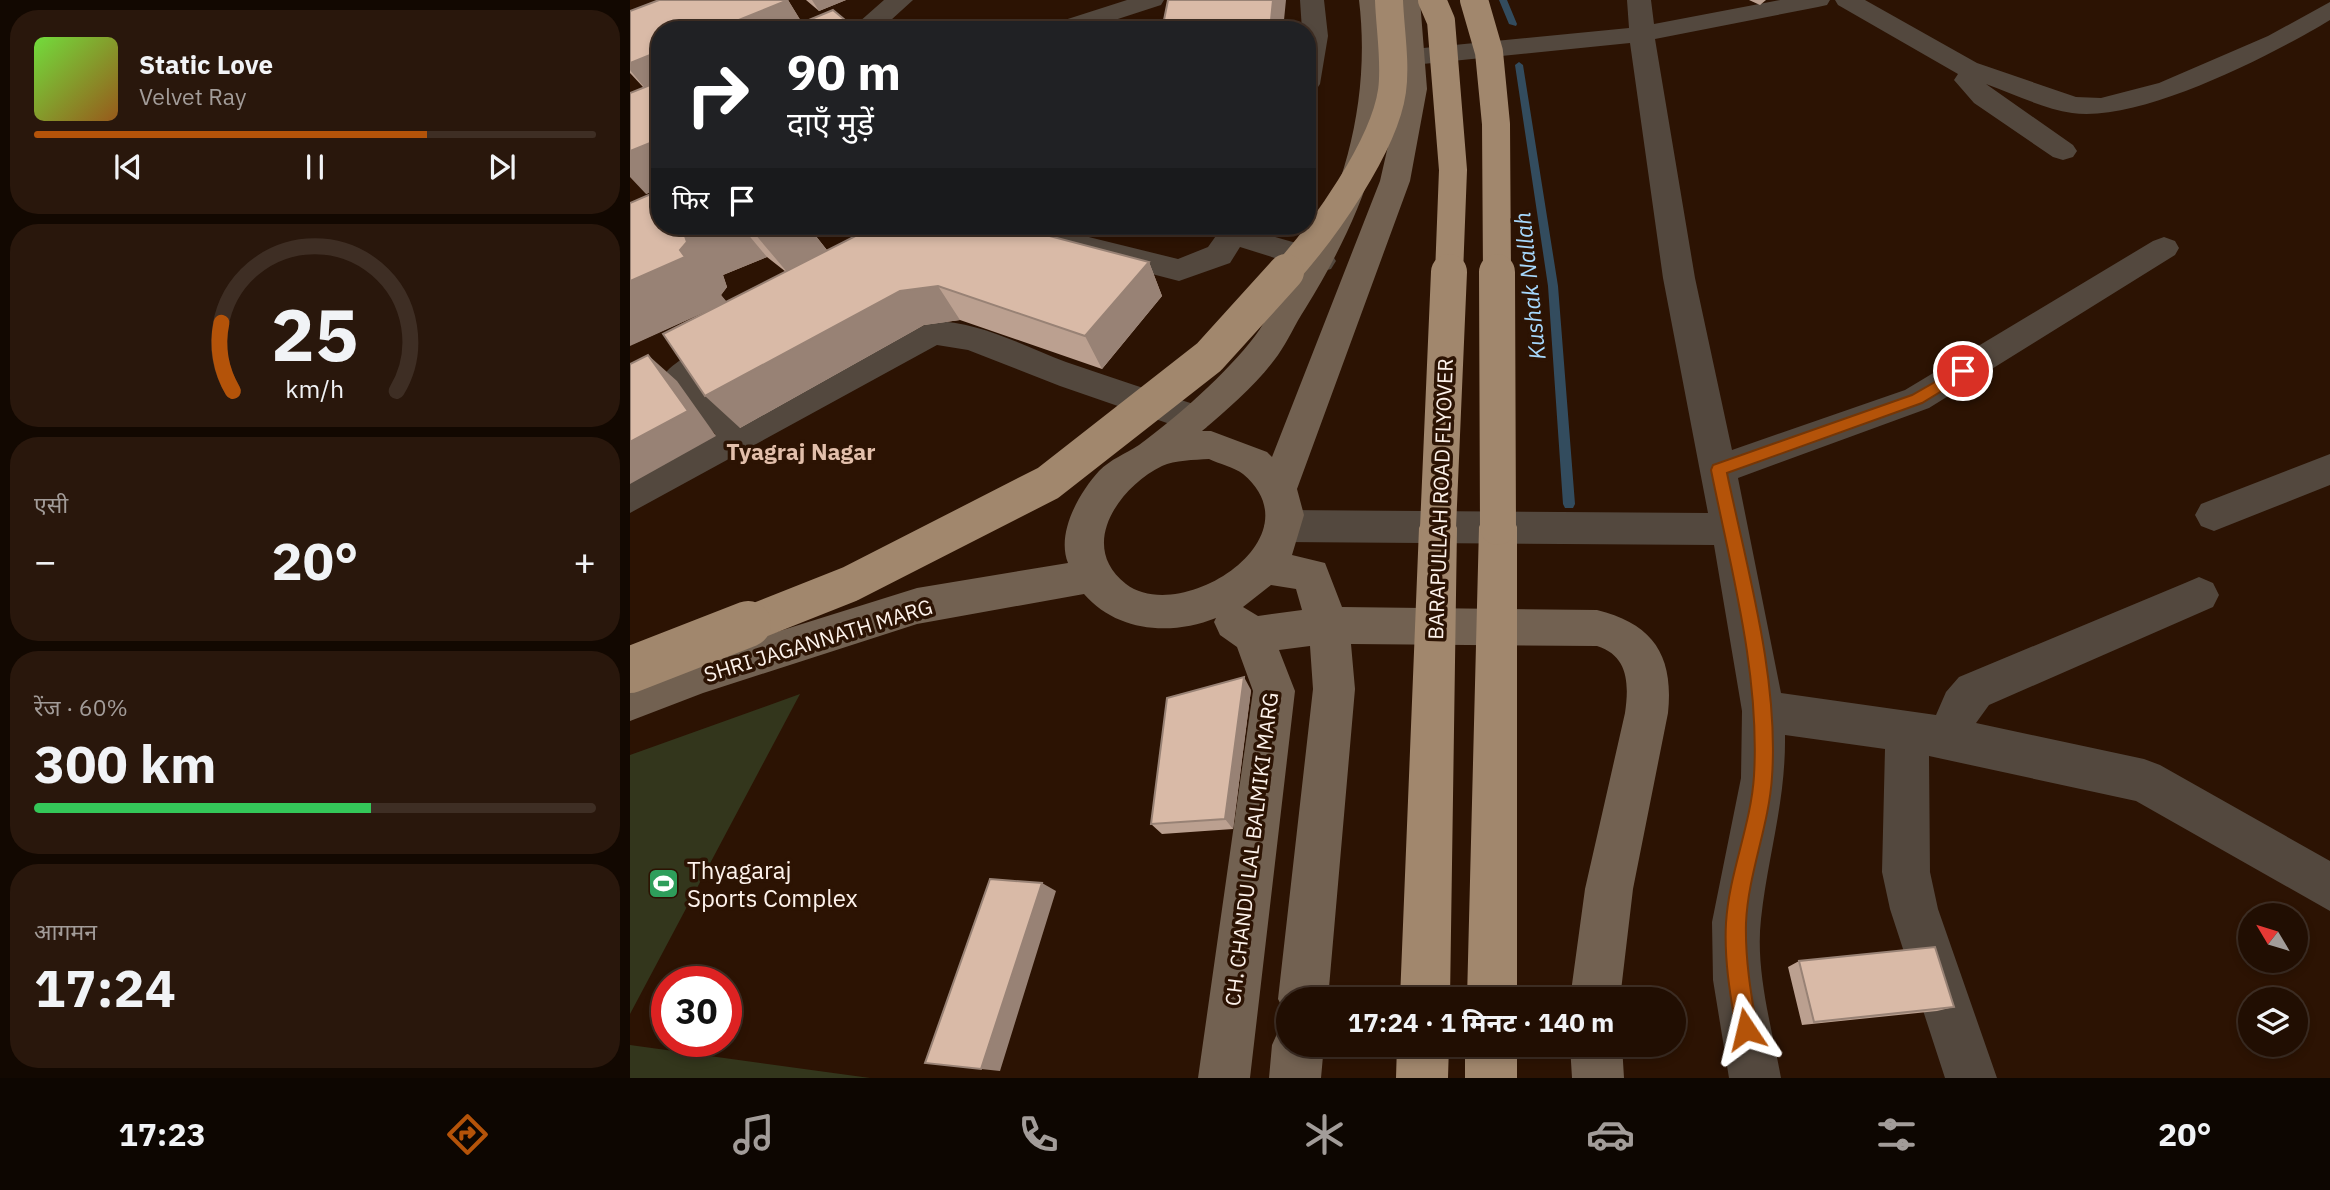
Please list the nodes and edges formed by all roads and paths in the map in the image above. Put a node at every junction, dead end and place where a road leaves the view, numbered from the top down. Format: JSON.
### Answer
{"nodes":[{"id":1,"x":901,"y":0,"type":"edge"},
{"id":2,"x":1152,"y":0,"type":"edge"},
{"id":3,"x":1312,"y":0,"type":"edge"},
{"id":4,"x":1371,"y":0,"type":"edge"},
{"id":5,"x":1390,"y":0,"type":"edge"},
{"id":6,"x":1408,"y":0,"type":"edge"},
{"id":7,"x":1432,"y":0,"type":"edge"},
{"id":8,"x":1474,"y":0,"type":"edge"},
{"id":9,"x":1818,"y":0,"type":"edge"},
{"id":10,"x":1847,"y":0,"type":"edge"},
{"id":11,"x":2330,"y":9,"type":"edge"},
{"id":12,"x":1641,"y":17,"type":"edge"},
{"id":13,"x":878,"y":21,"type":"edge"},
{"id":14,"x":1086,"y":21,"type":"edge"},
{"id":15,"x":1314,"y":21,"type":"edge"},
{"id":16,"x":1413,"y":57,"type":"junction"},
{"id":17,"x":1950,"y":60,"type":"junction"},
{"id":18,"x":2063,"y":151,"type":"dead end"},
{"id":19,"x":999,"y":235,"type":"edge"},
{"id":20,"x":1003,"y":235,"type":"edge"},
{"id":21,"x":1233,"y":235,"type":"edge"},
{"id":22,"x":1250,"y":235,"type":"edge"},
{"id":23,"x":2164,"y":248,"type":"dead end"},
{"id":24,"x":1320,"y":261,"type":"junction"},
{"id":25,"x":1136,"y":283,"type":"edge"},
{"id":26,"x":755,"y":323,"type":"edge"},
{"id":27,"x":1193,"y":418,"type":"junction"},
{"id":28,"x":739,"y":437,"type":"junction"},
{"id":29,"x":1149,"y":456,"type":"junction"},
{"id":30,"x":2330,"y":469,"type":"edge"},
{"id":31,"x":1719,"y":470,"type":"junction"},
{"id":32,"x":1279,"y":487,"type":"junction"},
{"id":33,"x":630,"y":498,"type":"edge"},
{"id":34,"x":2214,"y":515,"type":"dead end"},
{"id":35,"x":1283,"y":526,"type":"junction"},
{"id":36,"x":1731,"y":529,"type":"junction"},
{"id":37,"x":1265,"y":567,"type":"junction"},
{"id":38,"x":1091,"y":576,"type":"junction"},
{"id":39,"x":2199,"y":595,"type":"dead end"},
{"id":40,"x":1208,"y":606,"type":"junction"},
{"id":41,"x":1329,"y":625,"type":"junction"},
{"id":42,"x":1253,"y":635,"type":"junction"},
{"id":43,"x":630,"y":670,"type":"edge"},
{"id":44,"x":630,"y":701,"type":"edge"},
{"id":45,"x":1763,"y":711,"type":"junction"},
{"id":46,"x":1928,"y":734,"type":"junction"},
{"id":47,"x":2330,"y":887,"type":"edge"},
{"id":48,"x":1304,"y":987,"type":"edge"},
{"id":49,"x":1425,"y":987,"type":"edge"},
{"id":50,"x":1492,"y":987,"type":"edge"},
{"id":51,"x":1596,"y":987,"type":"edge"},
{"id":52,"x":1297,"y":1057,"type":"edge"},
{"id":53,"x":1423,"y":1057,"type":"edge"},
{"id":54,"x":1491,"y":1057,"type":"edge"},
{"id":55,"x":1597,"y":1057,"type":"edge"},
{"id":56,"x":1224,"y":1078,"type":"edge"},
{"id":57,"x":1295,"y":1078,"type":"edge"},
{"id":58,"x":1422,"y":1078,"type":"edge"},
{"id":59,"x":1491,"y":1078,"type":"edge"},
{"id":60,"x":1598,"y":1078,"type":"edge"},
{"id":61,"x":1755,"y":1078,"type":"edge"},
{"id":62,"x":1971,"y":1078,"type":"edge"}],
"edges":[{"from":1,"to":13,"type":"street"},
{"from":2,"to":14,"type":"street"},
{"from":3,"to":15,"type":"street"},
{"from":4,"to":24,"type":"street"},
{"from":5,"to":43,"type":"highway","bridge":true},
{"from":6,"to":16,"type":"street"},
{"from":7,"to":49,"type":"highway","name":"BARAPULLAH ROAD FLYOVER","bridge":true},
{"from":8,"to":50,"type":"highway","bridge":true},
{"from":9,"to":12,"type":"street"},
{"from":10,"to":17,"type":"street"},
{"from":11,"to":17,"type":"street"},
{"from":12,"to":16,"type":"street"},
{"from":12,"to":31,"type":"street"},
{"from":16,"to":32,"type":"street"},
{"from":17,"to":18,"type":"street"},
{"from":19,"to":25,"type":"street"},
{"from":20,"to":21,"type":"street"},
{"from":22,"to":24,"type":"street"},
{"from":23,"to":31,"type":"street"},
{"from":24,"to":27,"type":"street"},
{"from":26,"to":28,"type":"street"},
{"from":27,"to":28,"type":"street"},
{"from":27,"to":29,"type":"street"},
{"from":28,"to":33,"type":"street"},
{"from":29,"to":32,"type":"street"},
{"from":29,"to":38,"type":"street"},
{"from":30,"to":34,"type":"street"},
{"from":31,"to":36,"type":"street"},
{"from":32,"to":35,"type":"street"},
{"from":35,"to":36,"type":"street","bridge":true},
{"from":35,"to":37,"type":"street"},
{"from":36,"to":45,"type":"street"},
{"from":37,"to":40,"type":"street"},
{"from":37,"to":41,"type":"street"},
{"from":38,"to":40,"type":"street"},
{"from":38,"to":44,"type":"street","name":"SHRI JAGANNATH MARG"},
{"from":39,"to":46,"type":"street"},
{"from":40,"to":42,"type":"street"},
{"from":41,"to":42,"type":"street"},
{"from":41,"to":48,"type":"street"},
{"from":41,"to":51,"type":"street"},
{"from":42,"to":56,"type":"street","name":"CH. CHANDU LAL BALMIKI MARG"},
{"from":45,"to":46,"type":"street"},
{"from":45,"to":61,"type":"street"},
{"from":46,"to":47,"type":"street"},
{"from":46,"to":62,"type":"street"},
{"from":52,"to":57,"type":"street"},
{"from":53,"to":58,"type":"highway"},
{"from":54,"to":59,"type":"highway"},
{"from":55,"to":60,"type":"street"}]}
